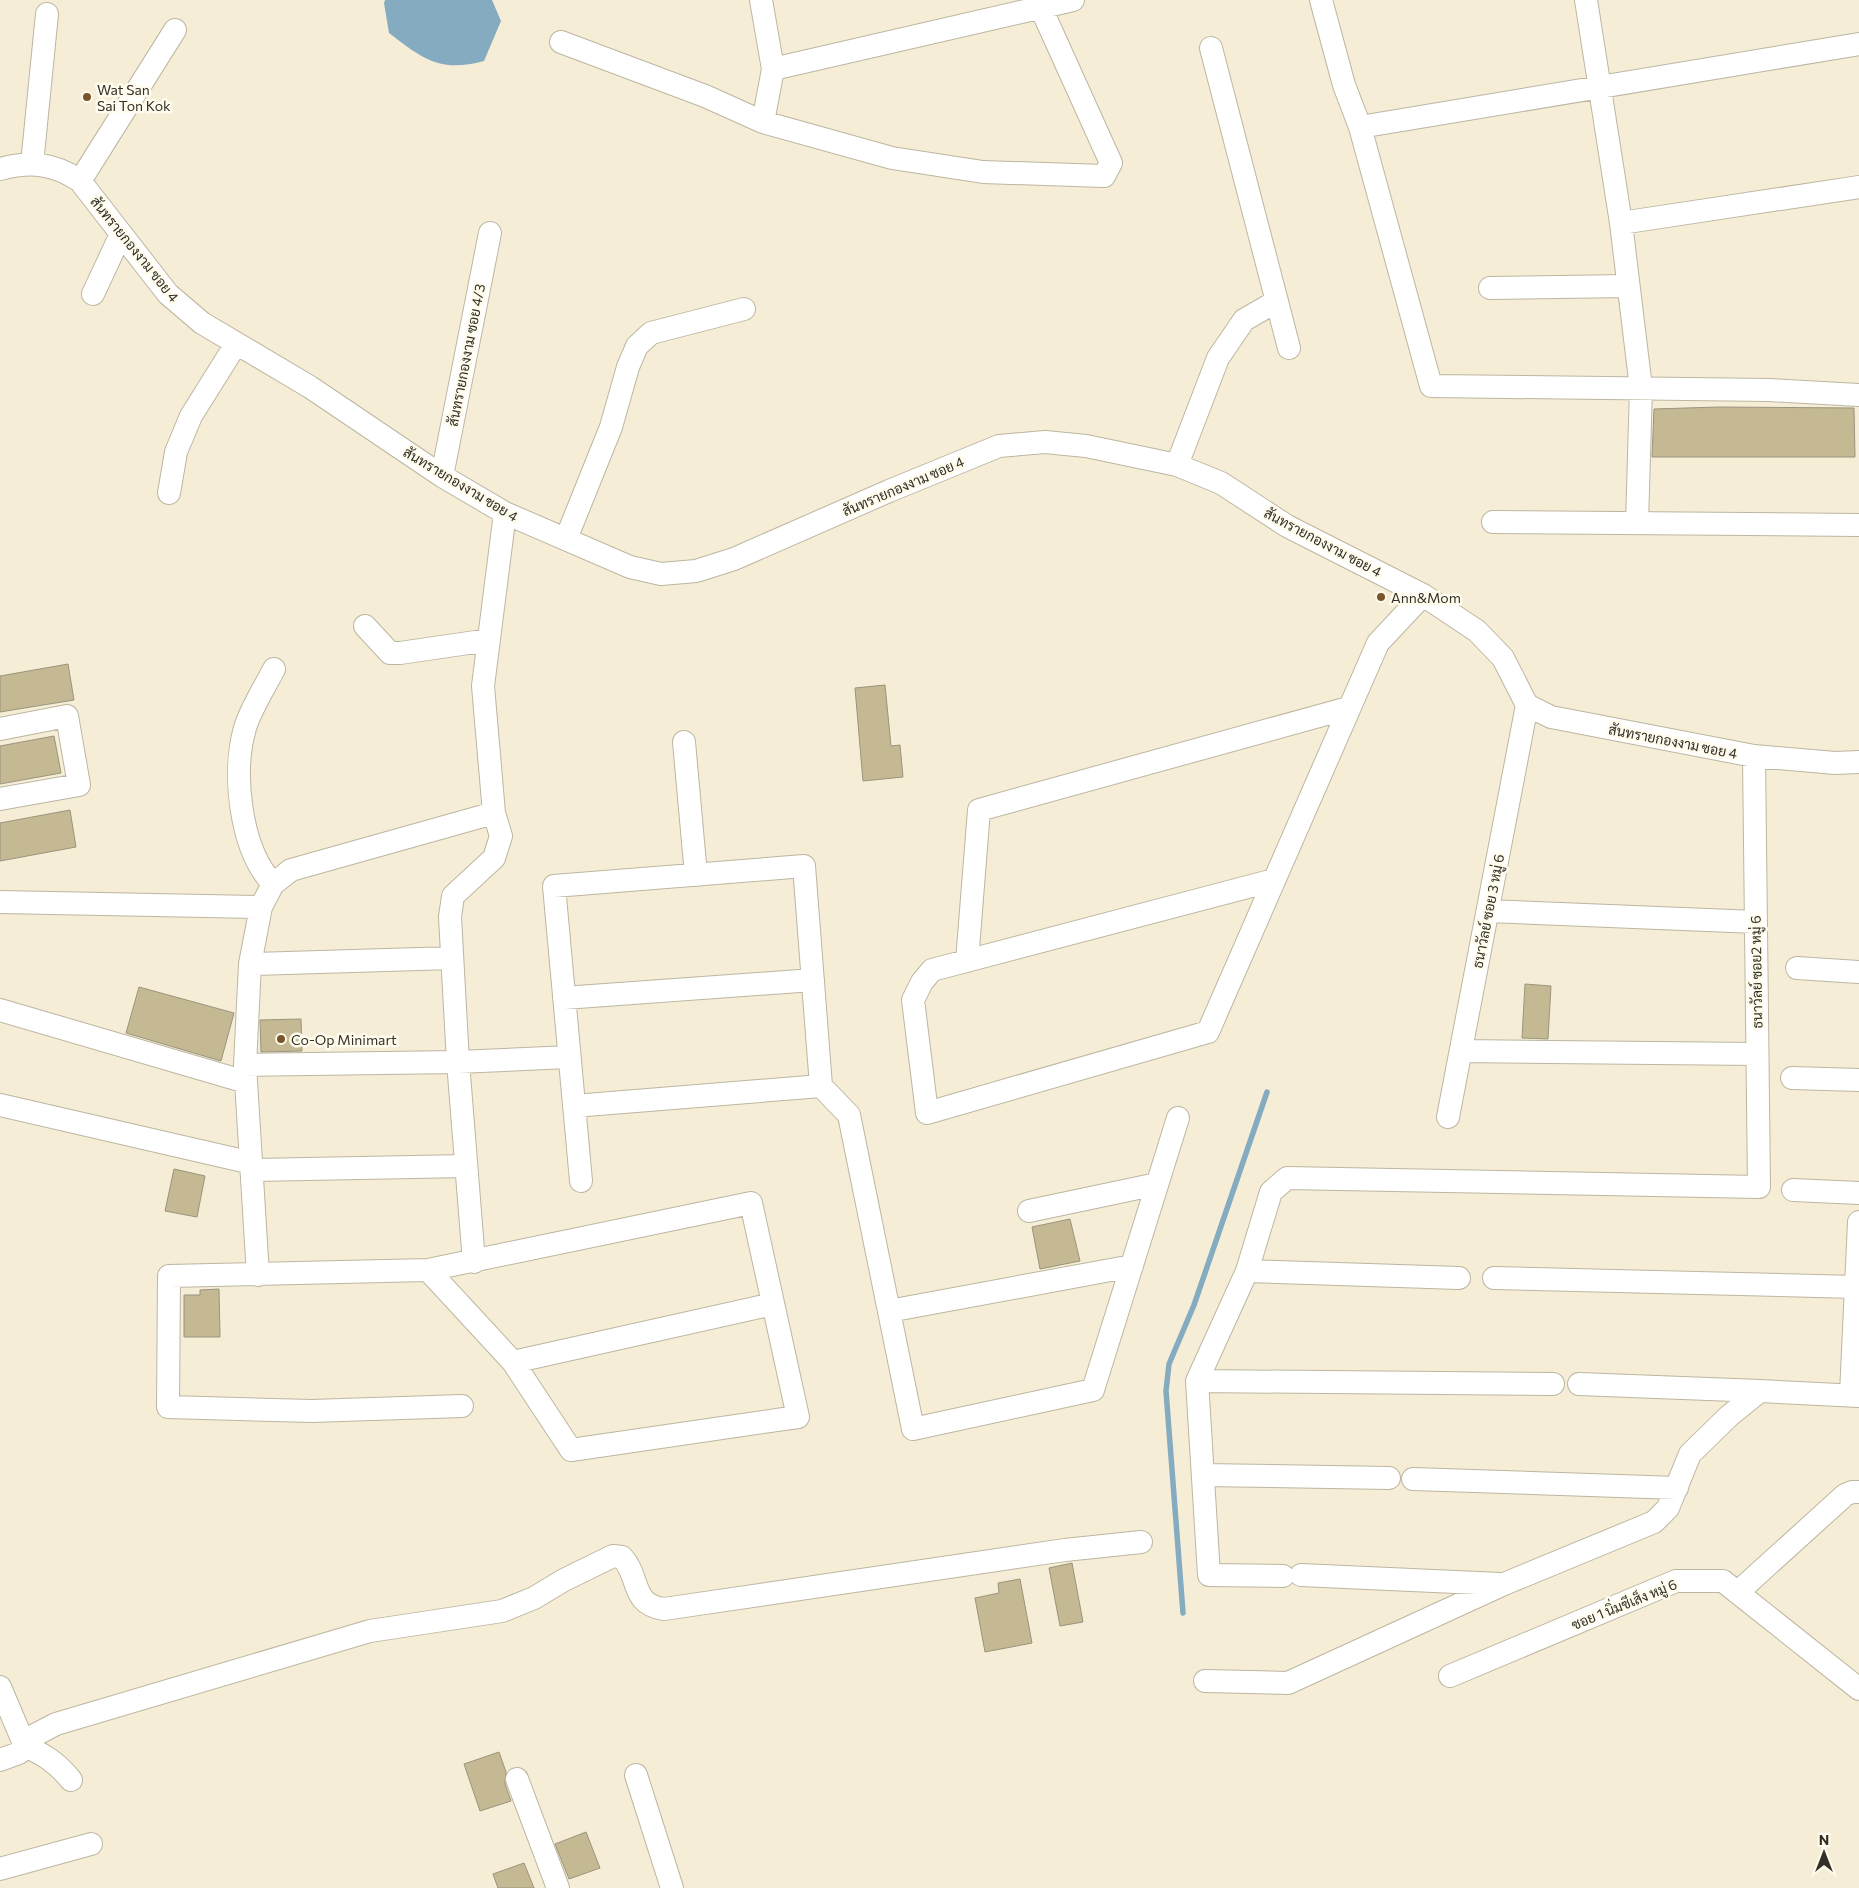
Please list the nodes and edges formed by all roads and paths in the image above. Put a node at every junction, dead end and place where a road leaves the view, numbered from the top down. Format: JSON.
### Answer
{"nodes":[{"id":1,"x":761,"y":0,"type":"edge"},
{"id":2,"x":1073,"y":0,"type":"edge"},
{"id":3,"x":1321,"y":0,"type":"edge"},
{"id":4,"x":1586,"y":0,"type":"edge"},
{"id":5,"x":1041,"y":8,"type":"junction"},
{"id":6,"x":47,"y":14,"type":"dead end"},
{"id":7,"x":175,"y":30,"type":"dead end"},
{"id":8,"x":561,"y":42,"type":"dead end"},
{"id":9,"x":1859,"y":44,"type":"edge"},
{"id":10,"x":1211,"y":48,"type":"dead end"},
{"id":11,"x":774,"y":68,"type":"junction"},
{"id":12,"x":1601,"y":87,"type":"junction"},
{"id":13,"x":763,"y":122,"type":"junction"},
{"id":14,"x":1360,"y":127,"type":"junction"},
{"id":15,"x":32,"y":164,"type":"junction"},
{"id":16,"x":0,"y":169,"type":"edge"},
{"id":17,"x":80,"y":181,"type":"junction"},
{"id":18,"x":1859,"y":187,"type":"edge"},
{"id":19,"x":1621,"y":223,"type":"junction"},
{"id":20,"x":490,"y":233,"type":"dead end"},
{"id":21,"x":121,"y":234,"type":"junction"},
{"id":22,"x":1628,"y":286,"type":"junction"},
{"id":23,"x":1490,"y":288,"type":"dead end"},
{"id":24,"x":93,"y":294,"type":"dead end"},
{"id":25,"x":1277,"y":301,"type":"junction"},
{"id":26,"x":744,"y":309,"type":"dead end"},
{"id":27,"x":236,"y":344,"type":"junction"},
{"id":28,"x":1290,"y":348,"type":"dead end"},
{"id":29,"x":1641,"y":388,"type":"junction"},
{"id":30,"x":1859,"y":396,"type":"edge"},
{"id":31,"x":1177,"y":465,"type":"junction"},
{"id":32,"x":442,"y":476,"type":"junction"},
{"id":33,"x":169,"y":493,"type":"dead end"},
{"id":34,"x":505,"y":513,"type":"junction"},
{"id":35,"x":1493,"y":522,"type":"dead end"},
{"id":36,"x":1637,"y":523,"type":"junction"},
{"id":37,"x":1859,"y":525,"type":"edge"},
{"id":38,"x":566,"y":539,"type":"junction"},
{"id":39,"x":1423,"y":595,"type":"junction"},
{"id":40,"x":365,"y":626,"type":"dead end"},
{"id":41,"x":489,"y":640,"type":"junction"},
{"id":42,"x":274,"y":669,"type":"dead end"},
{"id":43,"x":1527,"y":705,"type":"junction"},
{"id":44,"x":1348,"y":708,"type":"junction"},
{"id":45,"x":0,"y":729,"type":"edge"},
{"id":46,"x":684,"y":742,"type":"dead end"},
{"id":47,"x":1754,"y":756,"type":"junction"},
{"id":48,"x":1859,"y":762,"type":"edge"},
{"id":49,"x":0,"y":799,"type":"edge"},
{"id":50,"x":494,"y":813,"type":"junction"},
{"id":51,"x":696,"y":875,"type":"junction"},
{"id":52,"x":1274,"y":880,"type":"junction"},
{"id":53,"x":274,"y":884,"type":"junction"},
{"id":54,"x":0,"y":902,"type":"edge"},
{"id":55,"x":261,"y":907,"type":"junction"},
{"id":56,"x":1488,"y":911,"type":"junction"},
{"id":57,"x":1756,"y":922,"type":"junction"},
{"id":58,"x":452,"y":958,"type":"junction"},
{"id":59,"x":967,"y":961,"type":"junction"},
{"id":60,"x":250,"y":964,"type":"junction"},
{"id":61,"x":1797,"y":968,"type":"dead end"},
{"id":62,"x":1859,"y":972,"type":"edge"},
{"id":63,"x":813,"y":980,"type":"junction"},
{"id":64,"x":564,"y":998,"type":"junction"},
{"id":65,"x":0,"y":1010,"type":"edge"},
{"id":66,"x":1461,"y":1051,"type":"junction"},
{"id":67,"x":1757,"y":1054,"type":"junction"},
{"id":68,"x":569,"y":1057,"type":"junction"},
{"id":69,"x":458,"y":1062,"type":"junction"},
{"id":70,"x":246,"y":1074,"type":"junction"},
{"id":71,"x":1792,"y":1078,"type":"dead end"},
{"id":72,"x":1859,"y":1080,"type":"edge"},
{"id":73,"x":821,"y":1086,"type":"junction"},
{"id":74,"x":0,"y":1105,"type":"edge"},
{"id":75,"x":574,"y":1106,"type":"junction"},
{"id":76,"x":1448,"y":1116,"type":"dead end"},
{"id":77,"x":1178,"y":1118,"type":"dead end"},
{"id":78,"x":252,"y":1166,"type":"junction"},
{"id":79,"x":466,"y":1166,"type":"junction"},
{"id":80,"x":581,"y":1181,"type":"dead end"},
{"id":81,"x":1157,"y":1184,"type":"junction"},
{"id":82,"x":1793,"y":1190,"type":"dead end"},
{"id":83,"x":1859,"y":1193,"type":"edge"},
{"id":84,"x":1028,"y":1211,"type":"dead end"},
{"id":85,"x":1859,"y":1222,"type":"edge"},
{"id":86,"x":474,"y":1262,"type":"junction"},
{"id":87,"x":1132,"y":1266,"type":"junction"},
{"id":88,"x":428,"y":1270,"type":"junction"},
{"id":89,"x":1247,"y":1271,"type":"junction"},
{"id":90,"x":258,"y":1274,"type":"junction"},
{"id":91,"x":1459,"y":1278,"type":"dead end"},
{"id":92,"x":1494,"y":1278,"type":"dead end"},
{"id":93,"x":1856,"y":1287,"type":"junction"},
{"id":94,"x":773,"y":1304,"type":"junction"},
{"id":95,"x":889,"y":1311,"type":"junction"},
{"id":96,"x":513,"y":1362,"type":"junction"},
{"id":97,"x":1197,"y":1381,"type":"junction"},
{"id":98,"x":1553,"y":1384,"type":"dead end"},
{"id":99,"x":1578,"y":1384,"type":"dead end"},
{"id":100,"x":1760,"y":1391,"type":"junction"},
{"id":101,"x":1855,"y":1395,"type":"edge"},
{"id":102,"x":462,"y":1406,"type":"dead end"},
{"id":103,"x":1203,"y":1476,"type":"junction"},
{"id":104,"x":1389,"y":1478,"type":"dead end"},
{"id":105,"x":1413,"y":1479,"type":"dead end"},
{"id":106,"x":1678,"y":1488,"type":"junction"},
{"id":107,"x":1859,"y":1492,"type":"edge"},
{"id":108,"x":1141,"y":1542,"type":"dead end"},
{"id":109,"x":1504,"y":1584,"type":"junction"},
{"id":110,"x":1738,"y":1592,"type":"junction"},
{"id":111,"x":1450,"y":1676,"type":"dead end"},
{"id":112,"x":1205,"y":1681,"type":"dead end"},
{"id":113,"x":1857,"y":1683,"type":"edge"},
{"id":114,"x":0,"y":1687,"type":"edge"},
{"id":115,"x":25,"y":1746,"type":"junction"},
{"id":116,"x":0,"y":1760,"type":"edge"},
{"id":117,"x":636,"y":1775,"type":"dead end"},
{"id":118,"x":517,"y":1779,"type":"dead end"},
{"id":119,"x":71,"y":1780,"type":"dead end"},
{"id":120,"x":92,"y":1844,"type":"dead end"},
{"id":121,"x":0,"y":1869,"type":"edge"},
{"id":122,"x":558,"y":1888,"type":"edge"},
{"id":123,"x":672,"y":1888,"type":"edge"}],
"edges":[{"from":1,"to":11,"type":"street"},
{"from":2,"to":5,"type":"street"},
{"from":3,"to":14,"type":"street"},
{"from":4,"to":12,"type":"street"},
{"from":5,"to":11,"type":"street"},
{"from":5,"to":13,"type":"street"},
{"from":6,"to":15,"type":"street"},
{"from":7,"to":17,"type":"street"},
{"from":8,"to":13,"type":"street"},
{"from":9,"to":12,"type":"street"},
{"from":10,"to":25,"type":"street"},
{"from":11,"to":13,"type":"street"},
{"from":12,"to":14,"type":"street"},
{"from":12,"to":19,"type":"street"},
{"from":14,"to":29,"type":"street"},
{"from":15,"to":16,"type":"street","name":"สันทรายกองงาม ซอย 4"},
{"from":15,"to":17,"type":"street","name":"สันทรายกองงาม ซอย 4"},
{"from":17,"to":21,"type":"street","name":"สันทรายกองงาม ซอย 4"},
{"from":18,"to":19,"type":"street"},
{"from":19,"to":22,"type":"street"},
{"from":20,"to":32,"type":"street","name":"สันทรายกองงาม ซอย 4/3"},
{"from":21,"to":24,"type":"street"},
{"from":21,"to":27,"type":"street","name":"สันทรายกองงาม ซอย 4"},
{"from":22,"to":23,"type":"street"},
{"from":22,"to":29,"type":"street"},
{"from":25,"to":28,"type":"street"},
{"from":25,"to":31,"type":"street"},
{"from":26,"to":38,"type":"street"},
{"from":27,"to":32,"type":"street","name":"สันทรายกองงาม ซอย 4"},
{"from":27,"to":33,"type":"street"},
{"from":29,"to":30,"type":"street"},
{"from":29,"to":36,"type":"street"},
{"from":31,"to":38,"type":"street","name":"สันทรายกองงาม ซอย 4"},
{"from":31,"to":39,"type":"street","name":"สันทรายกองงาม ซอย 4"},
{"from":32,"to":34,"type":"street","name":"สันทรายกองงาม ซอย 4"},
{"from":34,"to":38,"type":"street","name":"สันทรายกองงาม ซอย 4"},
{"from":34,"to":41,"type":"street"},
{"from":35,"to":36,"type":"street"},
{"from":36,"to":37,"type":"street"},
{"from":39,"to":43,"type":"street","name":"สันทรายกองงาม ซอย 4"},
{"from":39,"to":44,"type":"street"},
{"from":40,"to":41,"type":"street"},
{"from":41,"to":50,"type":"street"},
{"from":42,"to":53,"type":"street"},
{"from":43,"to":47,"type":"street","name":"สันทรายกองงาม ซอย 4"},
{"from":43,"to":56,"type":"street","name":"ธนาวัลย์ ซอย 3 หมู่ 6"},
{"from":44,"to":52,"type":"street"},
{"from":44,"to":59,"type":"street"},
{"from":45,"to":49,"type":"street"},
{"from":46,"to":51,"type":"street"},
{"from":47,"to":48,"type":"street","name":"สันทรายกองงาม ซอย 4"},
{"from":47,"to":57,"type":"street","name":"ธนาวัลย์ ซอย2 หมู่ 6"},
{"from":50,"to":53,"type":"street"},
{"from":50,"to":58,"type":"street"},
{"from":51,"to":63,"type":"street"},
{"from":51,"to":64,"type":"street"},
{"from":52,"to":59,"type":"street"},
{"from":52,"to":59,"type":"street"},
{"from":53,"to":55,"type":"street"},
{"from":54,"to":55,"type":"street"},
{"from":55,"to":60,"type":"street"},
{"from":56,"to":57,"type":"street"},
{"from":56,"to":66,"type":"street","name":"ธนาวัลย์ ซอย 3 หมู่ 6"},
{"from":57,"to":67,"type":"street","name":"ธนาวัลย์ ซอย2 หมู่ 6"},
{"from":58,"to":60,"type":"street"},
{"from":58,"to":69,"type":"street"},
{"from":60,"to":70,"type":"street"},
{"from":61,"to":62,"type":"street"},
{"from":63,"to":64,"type":"street"},
{"from":63,"to":73,"type":"street"},
{"from":64,"to":68,"type":"street"},
{"from":65,"to":70,"type":"street"},
{"from":66,"to":67,"type":"street"},
{"from":66,"to":76,"type":"street","name":"ธนาวัลย์ ซอย 3 หมู่ 6"},
{"from":67,"to":89,"type":"street","name":"ธนาวัลย์ ซอย2 หมู่ 6"},
{"from":68,"to":69,"type":"street"},
{"from":68,"to":75,"type":"street"},
{"from":69,"to":70,"type":"street"},
{"from":69,"to":79,"type":"street"},
{"from":70,"to":78,"type":"street"},
{"from":71,"to":72,"type":"street"},
{"from":73,"to":75,"type":"street"},
{"from":73,"to":95,"type":"street"},
{"from":74,"to":78,"type":"street"},
{"from":75,"to":80,"type":"street"},
{"from":77,"to":81,"type":"street"},
{"from":78,"to":79,"type":"street"},
{"from":78,"to":90,"type":"street"},
{"from":79,"to":86,"type":"street"},
{"from":81,"to":84,"type":"street"},
{"from":81,"to":87,"type":"street"},
{"from":82,"to":83,"type":"street"},
{"from":85,"to":93,"type":"street"},
{"from":86,"to":88,"type":"street"},
{"from":86,"to":94,"type":"street"},
{"from":87,"to":95,"type":"street"},
{"from":87,"to":95,"type":"street"},
{"from":88,"to":90,"type":"street"},
{"from":88,"to":96,"type":"street"},
{"from":89,"to":91,"type":"street"},
{"from":89,"to":97,"type":"street"},
{"from":90,"to":102,"type":"street"},
{"from":92,"to":93,"type":"street"},
{"from":93,"to":101,"type":"street"},
{"from":94,"to":96,"type":"street"},
{"from":94,"to":96,"type":"street"},
{"from":97,"to":98,"type":"street"},
{"from":97,"to":103,"type":"street"},
{"from":99,"to":100,"type":"street"},
{"from":100,"to":101,"type":"street"},
{"from":100,"to":106,"type":"street"},
{"from":103,"to":104,"type":"street"},
{"from":103,"to":109,"type":"street"},
{"from":105,"to":106,"type":"street"},
{"from":106,"to":109,"type":"street"},
{"from":107,"to":110,"type":"street"},
{"from":108,"to":115,"type":"street"},
{"from":109,"to":112,"type":"street"},
{"from":110,"to":111,"type":"street","name":"ซอย 1 นิ่มซีเส็ง หมู่ 6"},
{"from":110,"to":113,"type":"street","name":"ซอย 1 นิ่มซีเส็ง หมู่ 6"},
{"from":114,"to":115,"type":"street"},
{"from":115,"to":116,"type":"street"},
{"from":115,"to":119,"type":"street"},
{"from":117,"to":123,"type":"street"},
{"from":118,"to":122,"type":"street"},
{"from":120,"to":121,"type":"street"}]}
